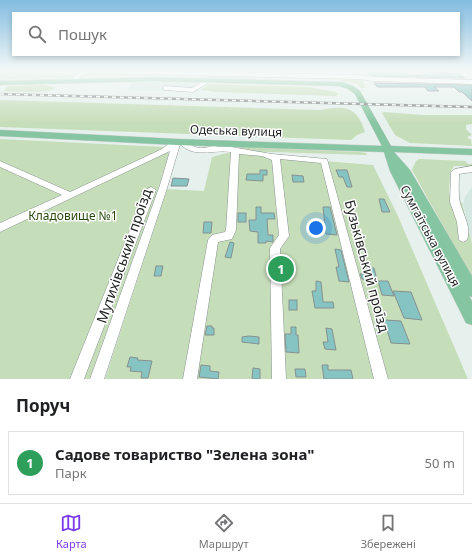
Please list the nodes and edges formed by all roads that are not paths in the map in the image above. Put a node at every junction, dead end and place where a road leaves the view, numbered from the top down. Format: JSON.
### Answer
{"nodes":[{"id":1,"x":180,"y":89,"type":"edge"},
{"id":2,"x":195,"y":89,"type":"edge"},
{"id":3,"x":353,"y":89,"type":"edge"},
{"id":4,"x":0,"y":134,"type":"edge"},
{"id":5,"x":179,"y":142,"type":"junction"},
{"id":6,"x":230,"y":147,"type":"junction"},
{"id":7,"x":389,"y":151,"type":"junction"},
{"id":8,"x":472,"y":152,"type":"edge"},
{"id":9,"x":275,"y":157,"type":"junction"},
{"id":10,"x":0,"y":164,"type":"edge"},
{"id":11,"x":472,"y":169,"type":"edge"},
{"id":12,"x":151,"y":190,"type":"dead end"},
{"id":13,"x":69,"y":196,"type":"junction"},
{"id":14,"x":0,"y":228,"type":"edge"},
{"id":15,"x":463,"y":237,"type":"dead end"},
{"id":16,"x":472,"y":290,"type":"edge"},
{"id":17,"x":472,"y":316,"type":"edge"},
{"id":18,"x":77,"y":379,"type":"edge"},
{"id":19,"x":97,"y":379,"type":"edge"},
{"id":20,"x":190,"y":379,"type":"edge"},
{"id":21,"x":279,"y":379,"type":"edge"},
{"id":22,"x":381,"y":379,"type":"edge"}],
"edges":[{"from":1,"to":2,"type":"street"},
{"from":3,"to":7,"type":"main road","name":"Сумгаїтська вулиця"},
{"from":4,"to":5,"type":"main road","name":"Одеська вулиця"},
{"from":5,"to":6,"type":"main road","name":"Одеська вулиця"},
{"from":5,"to":6,"type":"street"},
{"from":5,"to":13,"type":"street"},
{"from":5,"to":19,"type":"street","name":"Мутихівський проїзд"},
{"from":6,"to":7,"type":"main road","name":"Одеська вулиця"},
{"from":6,"to":9,"type":"street"},
{"from":6,"to":20,"type":"street"},
{"from":7,"to":8,"type":"main road","name":"Одеська вулиця"},
{"from":7,"to":16,"type":"main road","name":"Сумгаїтська вулиця"},
{"from":7,"to":17,"type":"main road","name":"Сумгаїтська вулиця"},
{"from":9,"to":21,"type":"street"},
{"from":9,"to":22,"type":"street","name":"Бузьківський проїзд"},
{"from":10,"to":13,"type":"street"},
{"from":11,"to":15,"type":"street"},
{"from":12,"to":18,"type":"street"},
{"from":13,"to":14,"type":"street"}]}
